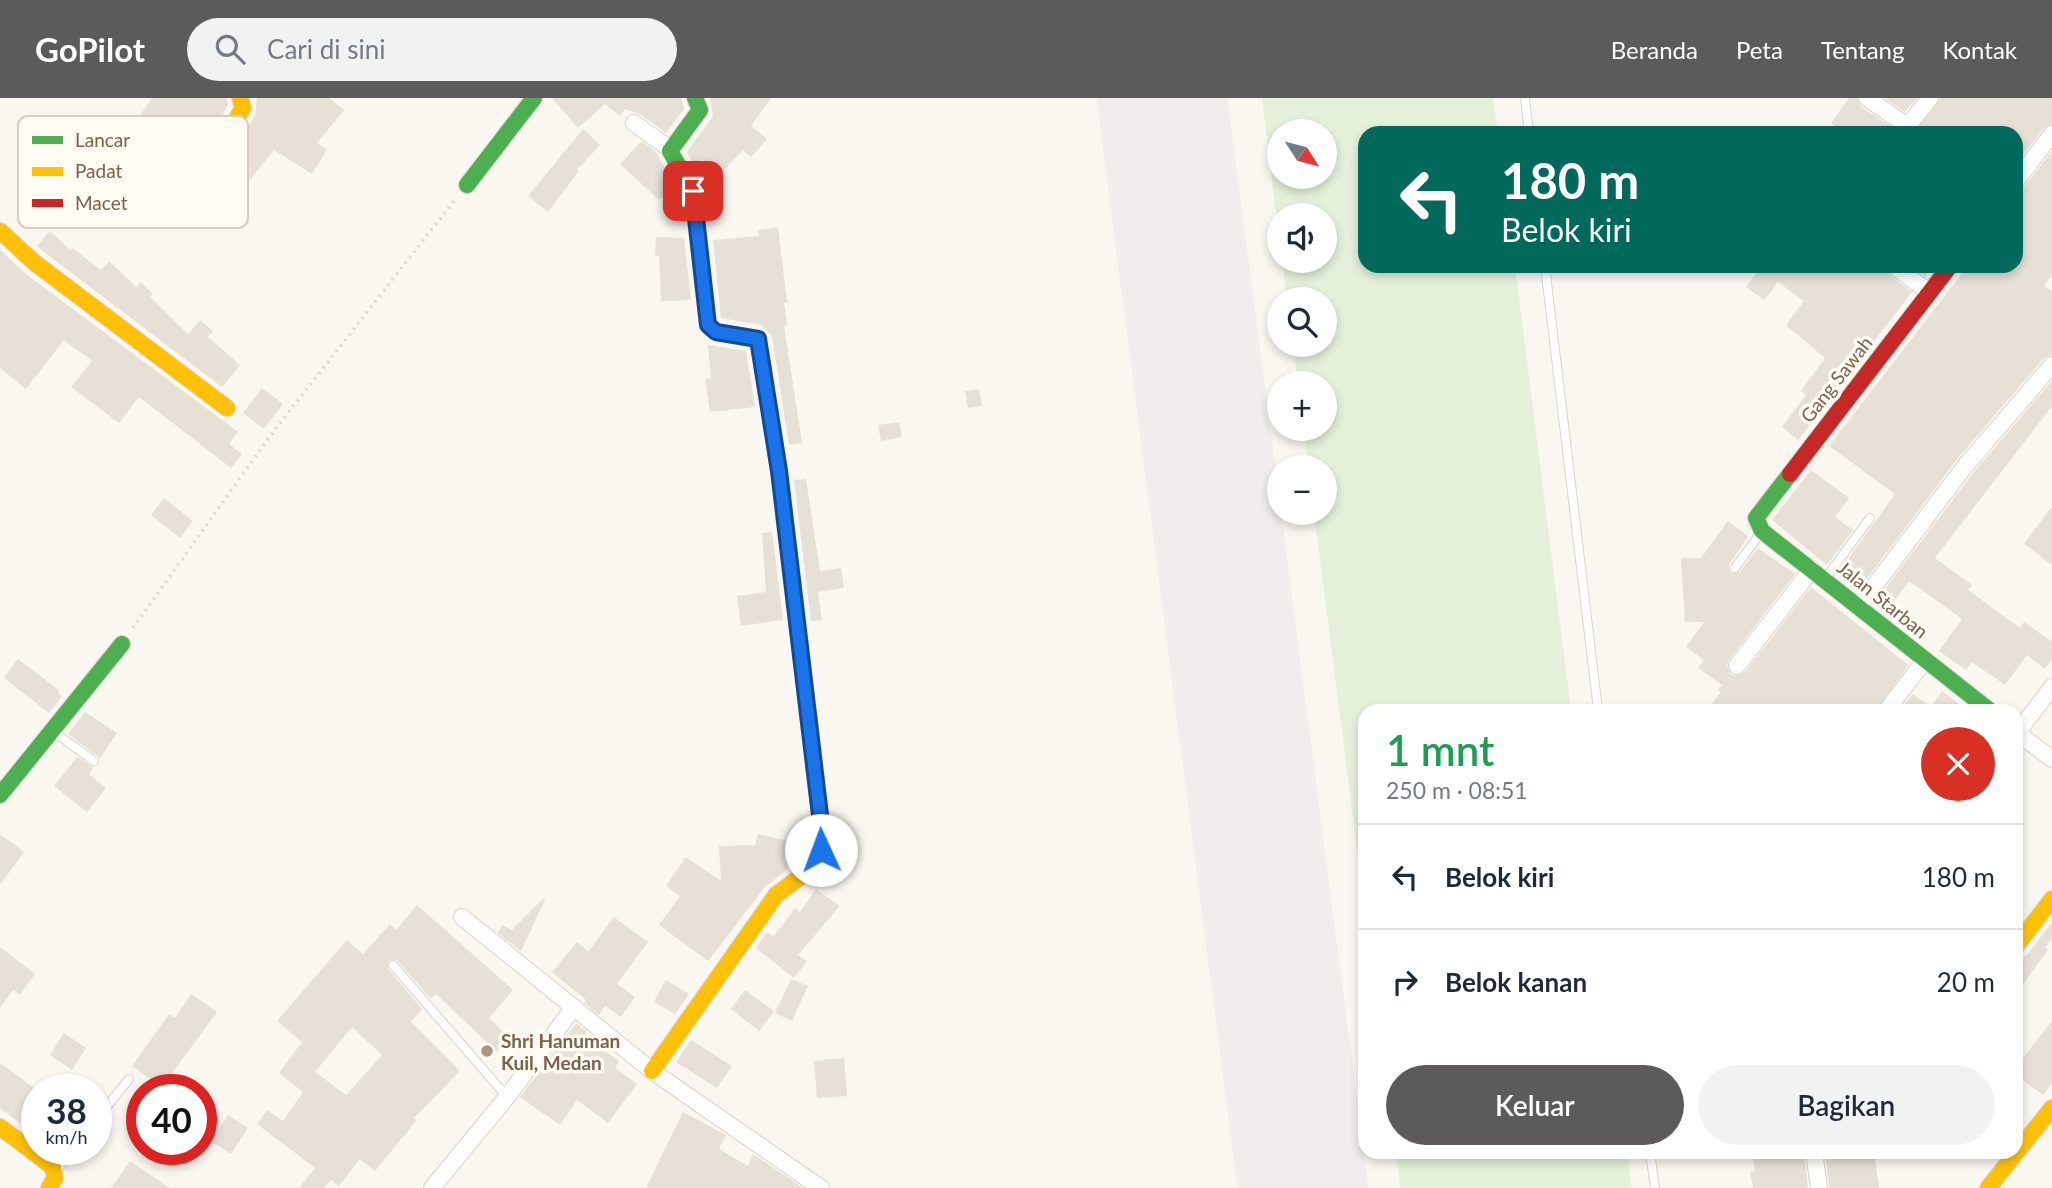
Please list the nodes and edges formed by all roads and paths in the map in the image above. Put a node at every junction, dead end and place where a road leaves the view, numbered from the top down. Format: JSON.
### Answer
{"nodes":[{"id":1,"x":240,"y":98,"type":"edge"},
{"id":2,"x":534,"y":98,"type":"edge"},
{"id":3,"x":695,"y":98,"type":"edge"},
{"id":4,"x":1525,"y":98,"type":"edge"},
{"id":5,"x":1867,"y":98,"type":"edge"},
{"id":6,"x":1930,"y":98,"type":"edge"},
{"id":7,"x":238,"y":116,"type":"edge"},
{"id":8,"x":634,"y":123,"type":"dead end"},
{"id":9,"x":1528,"y":126,"type":"edge"},
{"id":10,"x":2052,"y":134,"type":"edge"},
{"id":11,"x":670,"y":149,"type":"junction"},
{"id":12,"x":2023,"y":172,"type":"edge"},
{"id":13,"x":467,"y":185,"type":"joint"},
{"id":14,"x":0,"y":231,"type":"edge"},
{"id":15,"x":1546,"y":273,"type":"edge"},
{"id":16,"x":1904,"y":273,"type":"edge"},
{"id":17,"x":1945,"y":273,"type":"edge"},
{"id":18,"x":1930,"y":292,"type":"junction"},
{"id":19,"x":2052,"y":365,"type":"edge"},
{"id":20,"x":227,"y":408,"type":"dead end"},
{"id":21,"x":1870,"y":518,"type":"dead end"},
{"id":22,"x":1759,"y":525,"type":"junction"},
{"id":23,"x":1735,"y":568,"type":"dead end"},
{"id":24,"x":1819,"y":574,"type":"junction"},
{"id":25,"x":1859,"y":606,"type":"junction"},
{"id":26,"x":122,"y":644,"type":"joint"},
{"id":27,"x":1925,"y":660,"type":"junction"},
{"id":28,"x":1737,"y":666,"type":"dead end"},
{"id":29,"x":2052,"y":687,"type":"edge"},
{"id":30,"x":1597,"y":704,"type":"edge"},
{"id":31,"x":1892,"y":704,"type":"edge"},
{"id":32,"x":1977,"y":704,"type":"edge"},
{"id":33,"x":2023,"y":724,"type":"edge"},
{"id":34,"x":52,"y":731,"type":"junction"},
{"id":35,"x":2023,"y":737,"type":"edge"},
{"id":36,"x":2052,"y":759,"type":"edge"},
{"id":37,"x":94,"y":761,"type":"dead end"},
{"id":38,"x":0,"y":795,"type":"edge"},
{"id":39,"x":2052,"y":899,"type":"edge"},
{"id":40,"x":462,"y":917,"type":"dead end"},
{"id":41,"x":2023,"y":937,"type":"edge"},
{"id":42,"x":393,"y":965,"type":"dead end"},
{"id":43,"x":574,"y":1007,"type":"junction"},
{"id":44,"x":652,"y":1070,"type":"junction"},
{"id":45,"x":126,"y":1083,"type":"edge"},
{"id":46,"x":507,"y":1097,"type":"junction"},
{"id":47,"x":112,"y":1100,"type":"edge"},
{"id":48,"x":2052,"y":1108,"type":"edge"},
{"id":49,"x":0,"y":1127,"type":"edge"},
{"id":50,"x":2023,"y":1144,"type":"edge"},
{"id":51,"x":1651,"y":1159,"type":"edge"},
{"id":52,"x":1815,"y":1159,"type":"edge"},
{"id":53,"x":2011,"y":1159,"type":"edge"},
{"id":54,"x":61,"y":1165,"type":"edge"},
{"id":55,"x":55,"y":1172,"type":"junction"},
{"id":56,"x":818,"y":1187,"type":"edge"},
{"id":57,"x":49,"y":1188,"type":"edge"},
{"id":58,"x":432,"y":1188,"type":"edge"},
{"id":59,"x":1655,"y":1188,"type":"edge"},
{"id":60,"x":1819,"y":1188,"type":"edge"},
{"id":61,"x":1988,"y":1188,"type":"edge"}],
"edges":[{"from":1,"to":7,"type":"street"},
{"from":2,"to":13,"type":"street"},
{"from":3,"to":11,"type":"street"},
{"from":4,"to":9,"type":"lane"},
{"from":5,"to":6,"type":"street"},
{"from":8,"to":11,"type":"street"},
{"from":10,"to":12,"type":"street"},
{"from":11,"to":44,"type":"street"},
{"from":13,"to":26,"type":"path"},
{"from":14,"to":20,"type":"street"},
{"from":15,"to":30,"type":"lane"},
{"from":16,"to":18,"type":"street"},
{"from":17,"to":18,"type":"street","name":"Gang Sawah"},
{"from":18,"to":22,"type":"street","name":"Gang Sawah"},
{"from":19,"to":25,"type":"street"},
{"from":21,"to":24,"type":"lane"},
{"from":22,"to":23,"type":"lane"},
{"from":22,"to":24,"type":"street","name":"Jalan Starban"},
{"from":24,"to":25,"type":"street","name":"Jalan Starban"},
{"from":24,"to":28,"type":"street"},
{"from":25,"to":27,"type":"street","name":"Jalan Starban"},
{"from":26,"to":34,"type":"street"},
{"from":27,"to":31,"type":"street"},
{"from":27,"to":32,"type":"street","name":"Jalan Starban"},
{"from":29,"to":33,"type":"street"},
{"from":34,"to":37,"type":"lane"},
{"from":34,"to":38,"type":"street"},
{"from":35,"to":36,"type":"street"},
{"from":39,"to":41,"type":"street"},
{"from":40,"to":43,"type":"street"},
{"from":42,"to":46,"type":"lane"},
{"from":43,"to":44,"type":"street"},
{"from":43,"to":46,"type":"street"},
{"from":44,"to":56,"type":"street"},
{"from":45,"to":47,"type":"lane"},
{"from":46,"to":58,"type":"street"},
{"from":48,"to":50,"type":"street"},
{"from":49,"to":55,"type":"street"},
{"from":51,"to":59,"type":"lane"},
{"from":52,"to":60,"type":"street"},
{"from":53,"to":61,"type":"street"},
{"from":54,"to":55,"type":"lane"},
{"from":55,"to":57,"type":"street"}]}
